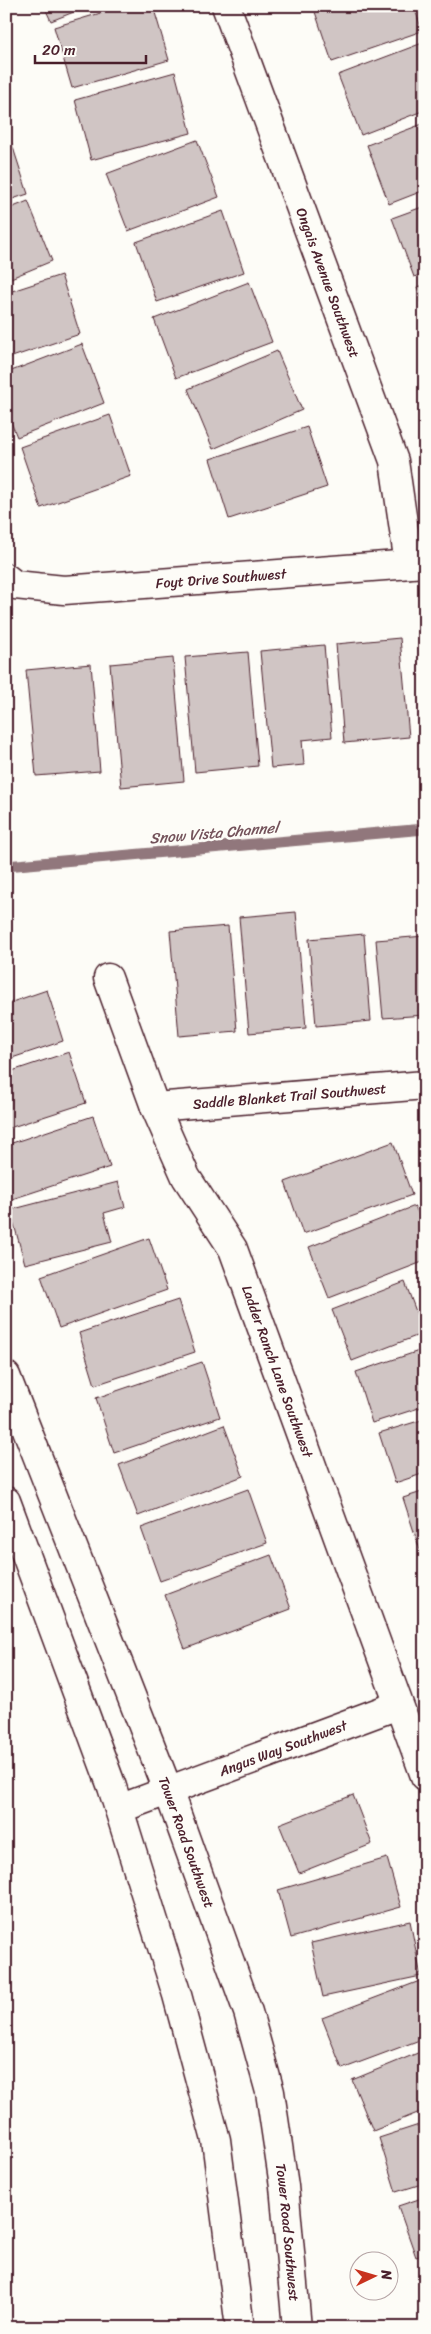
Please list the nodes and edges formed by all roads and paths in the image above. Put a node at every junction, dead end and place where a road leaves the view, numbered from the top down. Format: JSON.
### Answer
{"nodes":[{"id":1,"x":226,"y":6,"type":"edge"},
{"id":2,"x":417,"y":564,"type":"edge"},
{"id":3,"x":11,"y":582,"type":"edge"},
{"id":4,"x":108,"y":978,"type":"dead end"},
{"id":5,"x":425,"y":1085,"type":"edge"},
{"id":6,"x":155,"y":1107,"type":"junction"},
{"id":7,"x":6,"y":1376,"type":"edge"},
{"id":8,"x":6,"y":1501,"type":"edge"},
{"id":9,"x":398,"y":1705,"type":"junction"},
{"id":10,"x":425,"y":1776,"type":"edge"},
{"id":11,"x":168,"y":1790,"type":"junction"},
{"id":12,"x":119,"y":1809,"type":"junction"},
{"id":13,"x":240,"y":2328,"type":"edge"},
{"id":14,"x":297,"y":2328,"type":"edge"}],
"edges":[{"from":1,"to":2,"type":"street","name":"Ongais Avenue Southwest"},
{"from":2,"to":3,"type":"street","name":"Foyt Drive Southwest"},
{"from":4,"to":6,"type":"street","name":"Ladder Ranch Lane Southwest"},
{"from":5,"to":6,"type":"street","name":"Saddle Blanket Trail Southwest"},
{"from":6,"to":9,"type":"street","name":"Ladder Ranch Lane Southwest"},
{"from":7,"to":11,"type":"street","name":"Tower Road Southwest"},
{"from":8,"to":12,"type":"street"},
{"from":9,"to":10,"type":"street","name":"Ladder Ranch Lane Southwest"},
{"from":9,"to":11,"type":"street","name":"Angus Way Southwest"},
{"from":11,"to":12,"type":"street","name":"Angus Way Southwest"},
{"from":11,"to":14,"type":"street","name":"Tower Road Southwest"},
{"from":12,"to":13,"type":"street"}]}
